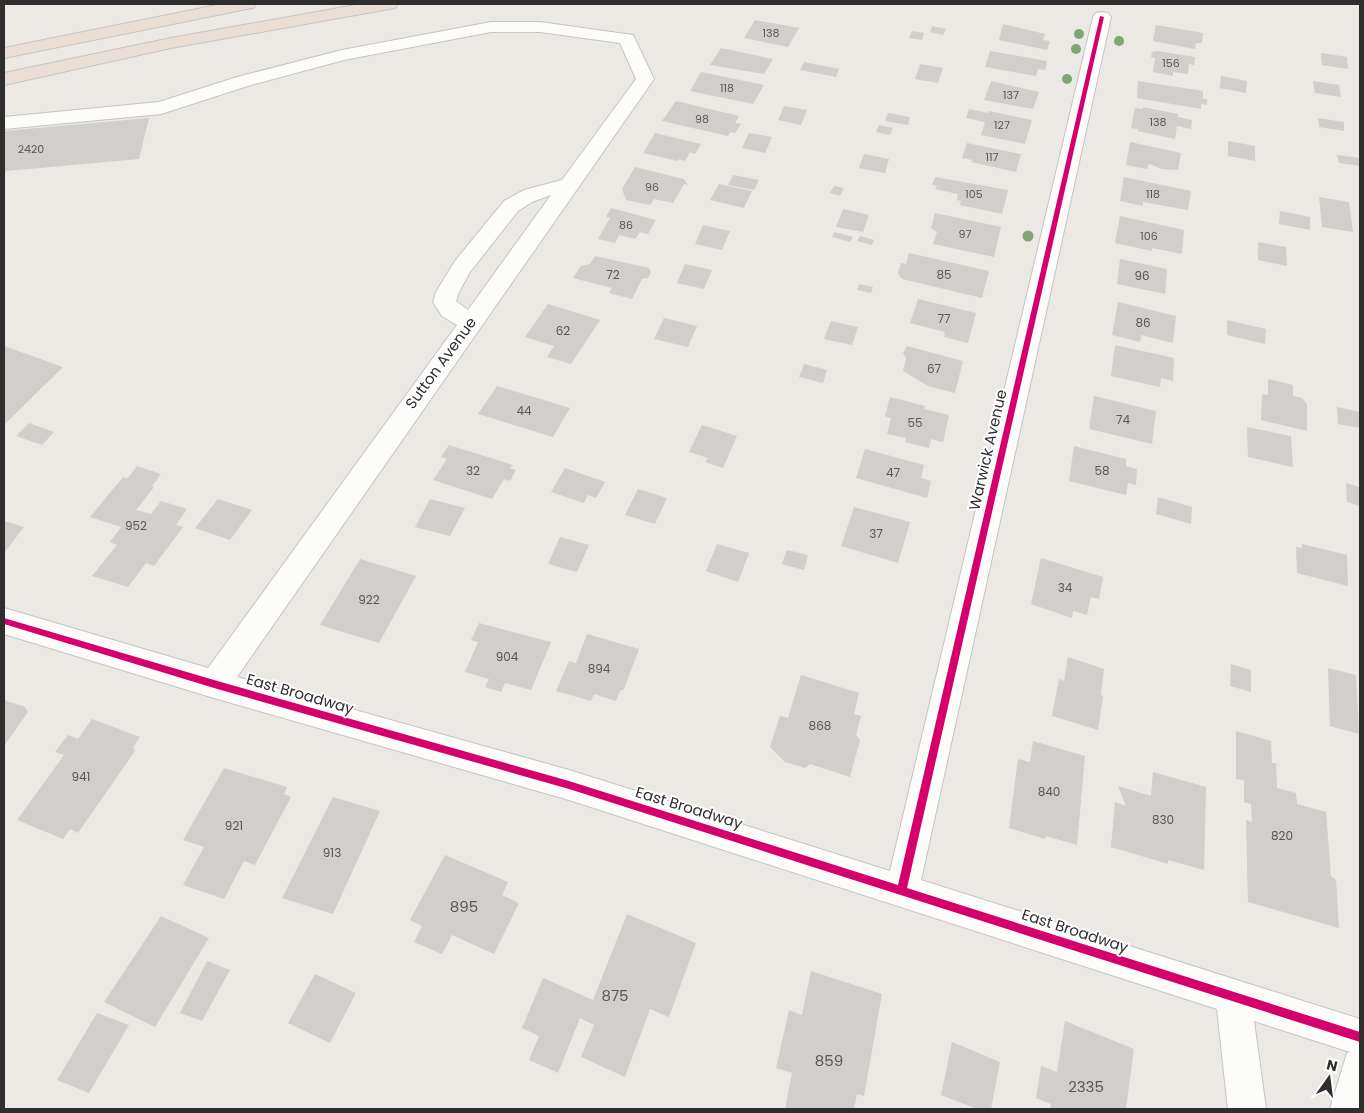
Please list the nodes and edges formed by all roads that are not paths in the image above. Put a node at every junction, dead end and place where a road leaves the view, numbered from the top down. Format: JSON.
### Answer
{"nodes":[{"id":1,"x":247,"y":4,"type":"edge"},
{"id":2,"x":390,"y":4,"type":"edge"},
{"id":3,"x":1102,"y":18,"type":"dead end"},
{"id":4,"x":4,"y":52,"type":"edge"},
{"id":5,"x":4,"y":79,"type":"edge"},
{"id":6,"x":4,"y":123,"type":"edge"},
{"id":7,"x":570,"y":185,"type":"junction"},
{"id":8,"x":470,"y":323,"type":"junction"},
{"id":9,"x":4,"y":621,"type":"edge"},
{"id":10,"x":214,"y":684,"type":"junction"},
{"id":11,"x":902,"y":889,"type":"junction"},
{"id":12,"x":1233,"y":997,"type":"junction"},
{"id":13,"x":1360,"y":1037,"type":"edge"},
{"id":14,"x":1360,"y":1066,"type":"edge"},
{"id":15,"x":1247,"y":1109,"type":"edge"},
{"id":16,"x":1349,"y":1109,"type":"edge"}],
"edges":[{"from":1,"to":4,"type":"highway"},
{"from":2,"to":5,"type":"highway"},
{"from":3,"to":11,"type":"street","name":"Warwick Avenue"},
{"from":6,"to":7,"type":"street","name":"Sutton Avenue"},
{"from":7,"to":8,"type":"street","name":"Sutton Avenue"},
{"from":7,"to":8,"type":"street"},
{"from":8,"to":10,"type":"street","name":"Sutton Avenue"},
{"from":9,"to":10,"type":"street","name":"East Broadway"},
{"from":10,"to":11,"type":"street","name":"East Broadway"},
{"from":11,"to":12,"type":"street","name":"East Broadway"},
{"from":12,"to":13,"type":"street","name":"East Broadway"},
{"from":12,"to":15,"type":"street"},
{"from":14,"to":16,"type":"street"}]}
